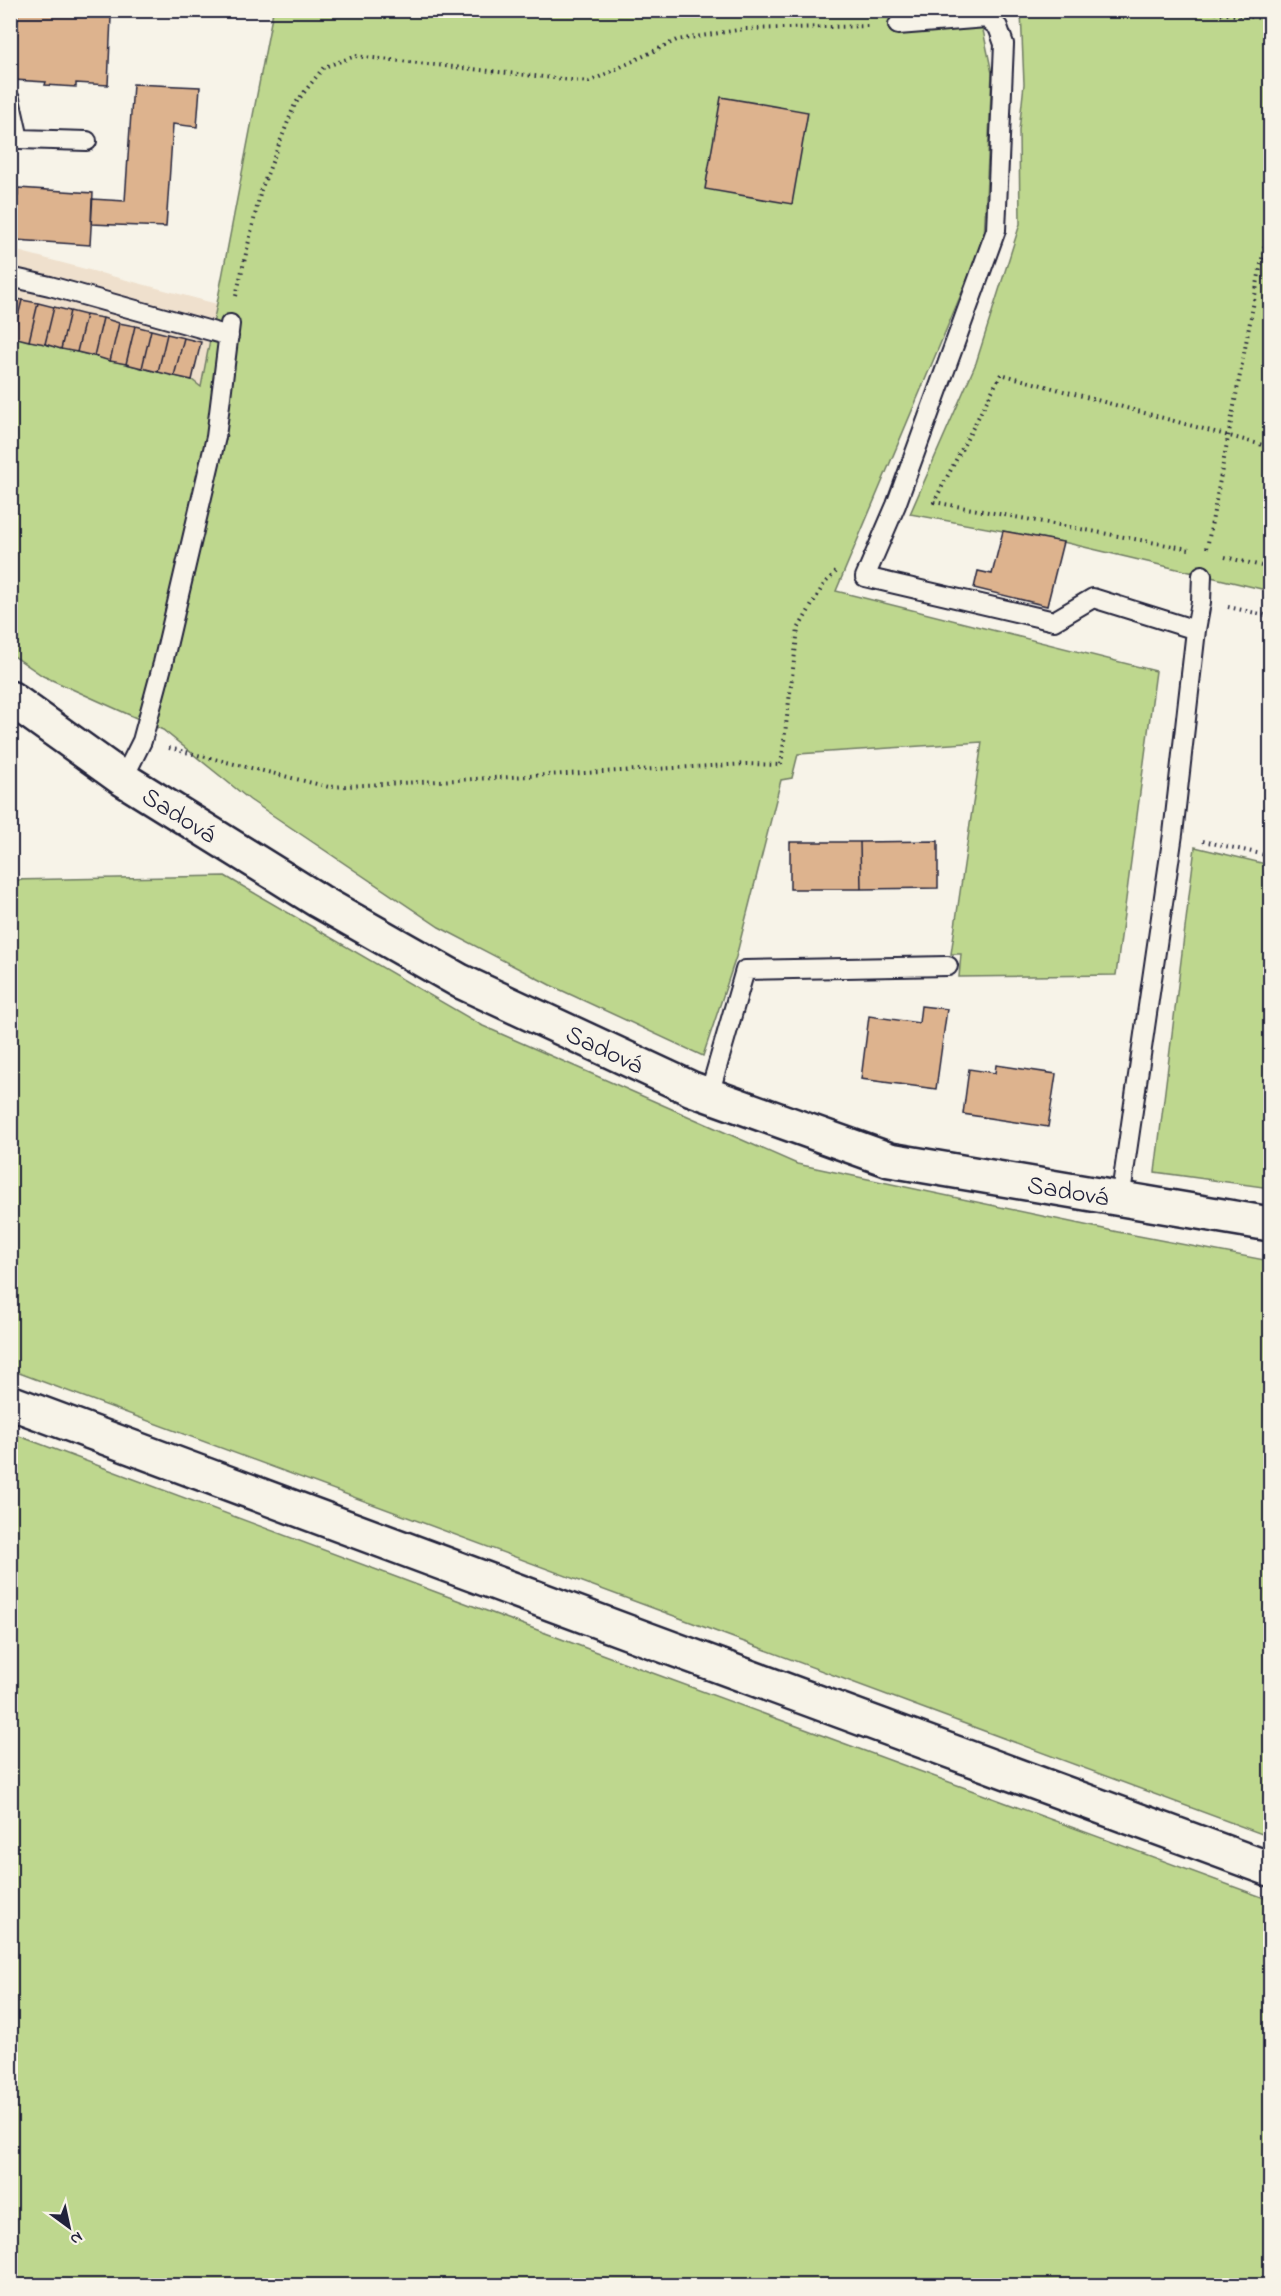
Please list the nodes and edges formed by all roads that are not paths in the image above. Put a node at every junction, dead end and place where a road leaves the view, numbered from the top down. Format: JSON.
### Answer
{"nodes":[{"id":1,"x":898,"y":25,"type":"road end"},
{"id":2,"x":10,"y":99,"type":"edge"},
{"id":3,"x":87,"y":141,"type":"dead end"},
{"id":4,"x":10,"y":277,"type":"edge"},
{"id":5,"x":1202,"y":575,"type":"road end"},
{"id":6,"x":1196,"y":630,"type":"junction"},
{"id":7,"x":10,"y":698,"type":"edge"},
{"id":8,"x":123,"y":779,"type":"junction"},
{"id":9,"x":948,"y":966,"type":"dead end"},
{"id":10,"x":709,"y":1095,"type":"junction"},
{"id":11,"x":1120,"y":1200,"type":"junction"},
{"id":12,"x":1270,"y":1224,"type":"edge"},
{"id":13,"x":10,"y":1402,"type":"edge"},
{"id":14,"x":1270,"y":1869,"type":"edge"}],
"edges":[{"from":1,"to":6,"type":"lane"},
{"from":2,"to":3,"type":"lane"},
{"from":4,"to":8,"type":"lane"},
{"from":5,"to":6,"type":"lane"},
{"from":6,"to":11,"type":"lane"},
{"from":7,"to":8,"type":"street","name":"Sadová"},
{"from":8,"to":10,"type":"street","name":"Sadová"},
{"from":9,"to":10,"type":"lane"},
{"from":10,"to":11,"type":"street","name":"Sadová"},
{"from":11,"to":12,"type":"street","name":"Sadová"},
{"from":13,"to":14,"type":"street"}]}
